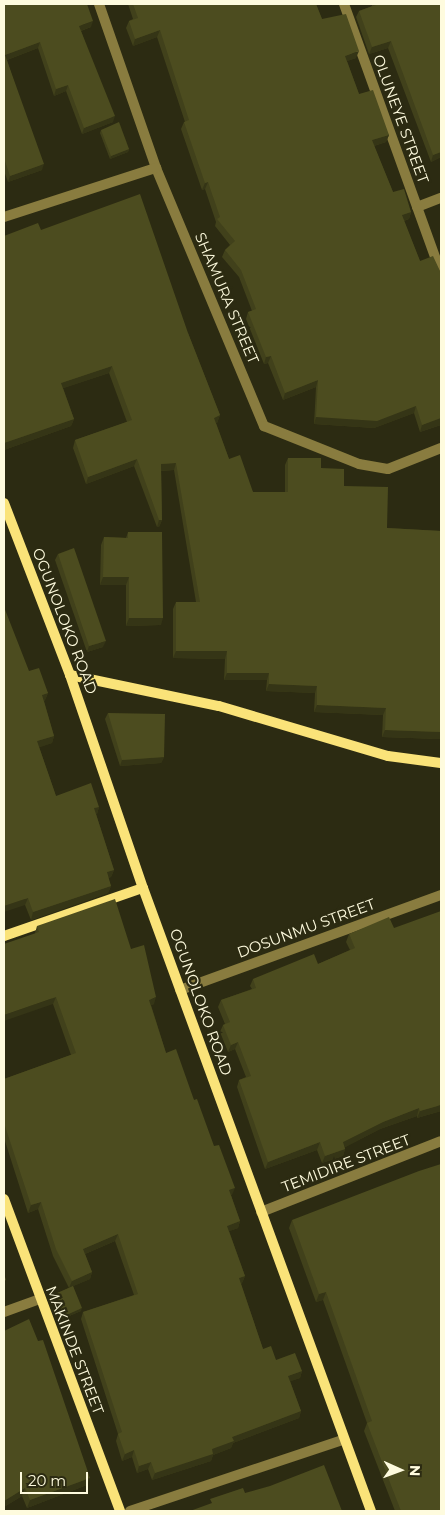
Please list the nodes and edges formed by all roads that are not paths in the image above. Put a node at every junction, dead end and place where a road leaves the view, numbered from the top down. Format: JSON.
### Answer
{"nodes":[{"id":1,"x":98,"y":4,"type":"edge"},
{"id":2,"x":344,"y":4,"type":"edge"},
{"id":3,"x":156,"y":168,"type":"junction"},
{"id":4,"x":441,"y":198,"type":"edge"},
{"id":5,"x":417,"y":207,"type":"junction"},
{"id":6,"x":4,"y":217,"type":"edge"},
{"id":7,"x":441,"y":273,"type":"edge"},
{"id":8,"x":441,"y":448,"type":"edge"},
{"id":9,"x":4,"y":503,"type":"edge"},
{"id":10,"x":70,"y":675,"type":"junction"},
{"id":11,"x":441,"y":763,"type":"edge"},
{"id":12,"x":143,"y":888,"type":"junction"},
{"id":13,"x":441,"y":895,"type":"edge"},
{"id":14,"x":4,"y":936,"type":"edge"},
{"id":15,"x":180,"y":990,"type":"junction"},
{"id":16,"x":441,"y":1142,"type":"edge"},
{"id":17,"x":4,"y":1199,"type":"edge"},
{"id":18,"x":261,"y":1212,"type":"junction"},
{"id":19,"x":39,"y":1299,"type":"junction"},
{"id":20,"x":4,"y":1312,"type":"edge"},
{"id":21,"x":342,"y":1440,"type":"junction"},
{"id":22,"x":120,"y":1511,"type":"edge"},
{"id":23,"x":130,"y":1511,"type":"edge"},
{"id":24,"x":371,"y":1511,"type":"edge"}],
"edges":[{"from":1,"to":3,"type":"street","name":"SHAMURA STREET"},
{"from":2,"to":5,"type":"street","name":"OLUNEYE STREET"},
{"from":3,"to":6,"type":"street"},
{"from":3,"to":8,"type":"street","name":"SHAMURA STREET"},
{"from":4,"to":5,"type":"street"},
{"from":5,"to":7,"type":"street","name":"OLUNEYE STREET"},
{"from":9,"to":10,"type":"street","name":"OGUNOLOKO ROAD"},
{"from":10,"to":11,"type":"street"},
{"from":10,"to":12,"type":"street","name":"OGUNOLOKO ROAD"},
{"from":12,"to":14,"type":"street"},
{"from":12,"to":15,"type":"street","name":"OGUNOLOKO ROAD"},
{"from":13,"to":15,"type":"street","name":"DOSUNMU STREET"},
{"from":15,"to":18,"type":"street","name":"OGUNOLOKO ROAD"},
{"from":16,"to":18,"type":"street","name":"TEMIDIRE STREET"},
{"from":17,"to":19,"type":"street","name":"MAKINDE STREET"},
{"from":18,"to":21,"type":"street","name":"OGUNOLOKO ROAD"},
{"from":19,"to":20,"type":"street"},
{"from":19,"to":22,"type":"street","name":"MAKINDE STREET"},
{"from":21,"to":23,"type":"street"},
{"from":21,"to":24,"type":"street","name":"OGUNOLOKO ROAD"}]}
